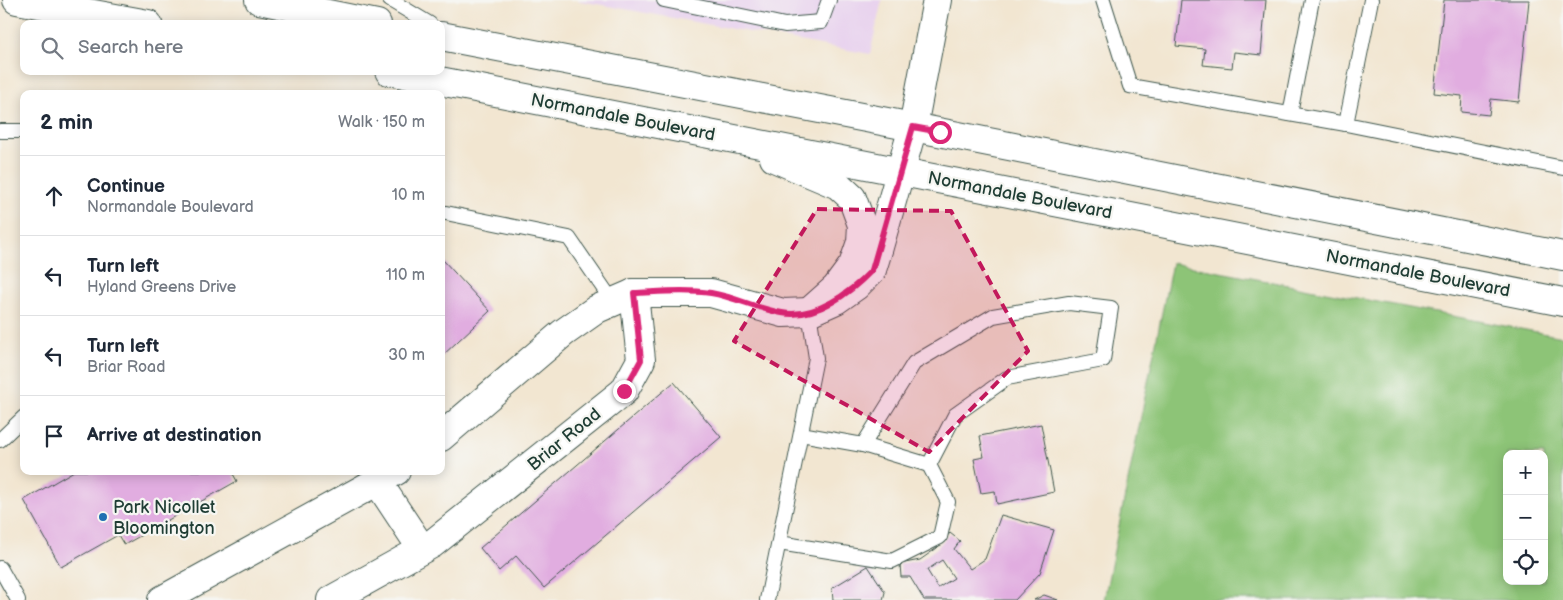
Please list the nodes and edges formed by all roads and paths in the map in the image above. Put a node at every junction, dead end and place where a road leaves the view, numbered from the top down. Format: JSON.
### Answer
{"nodes":[{"id":1,"x":17,"y":0,"type":"edge"},
{"id":2,"x":259,"y":0,"type":"edge"},
{"id":3,"x":390,"y":0,"type":"edge"},
{"id":4,"x":664,"y":0,"type":"edge"},
{"id":5,"x":829,"y":0,"type":"edge"},
{"id":6,"x":937,"y":0,"type":"edge"},
{"id":7,"x":1103,"y":0,"type":"edge"},
{"id":8,"x":1312,"y":0,"type":"edge"},
{"id":9,"x":1371,"y":0,"type":"edge"},
{"id":10,"x":126,"y":20,"type":"edge"},
{"id":11,"x":357,"y":20,"type":"edge"},
{"id":12,"x":423,"y":20,"type":"edge"},
{"id":13,"x":447,"y":35,"type":"edge"},
{"id":14,"x":409,"y":75,"type":"edge"},
{"id":15,"x":1290,"y":114,"type":"junction"},
{"id":16,"x":1346,"y":124,"type":"junction"},
{"id":17,"x":913,"y":127,"type":"junction"},
{"id":18,"x":0,"y":131,"type":"edge"},
{"id":19,"x":20,"y":131,"type":"edge"},
{"id":20,"x":732,"y":139,"type":"junction"},
{"id":21,"x":1563,"y":168,"type":"edge"},
{"id":22,"x":900,"y":172,"type":"junction"},
{"id":23,"x":445,"y":213,"type":"edge"},
{"id":24,"x":1563,"y":256,"type":"edge"},
{"id":25,"x":624,"y":297,"type":"junction"},
{"id":26,"x":1563,"y":302,"type":"edge"},
{"id":27,"x":809,"y":312,"type":"junction"},
{"id":28,"x":20,"y":422,"type":"edge"},
{"id":29,"x":445,"y":434,"type":"edge"},
{"id":30,"x":801,"y":434,"type":"junction"},
{"id":31,"x":0,"y":440,"type":"edge"},
{"id":32,"x":862,"y":445,"type":"junction"},
{"id":33,"x":929,"y":465,"type":"junction"},
{"id":34,"x":381,"y":475,"type":"edge"},
{"id":35,"x":779,"y":543,"type":"junction"},
{"id":36,"x":422,"y":549,"type":"junction"},
{"id":37,"x":0,"y":568,"type":"edge"},
{"id":38,"x":18,"y":600,"type":"edge"},
{"id":39,"x":162,"y":600,"type":"edge"},
{"id":40,"x":331,"y":600,"type":"edge"},
{"id":41,"x":767,"y":600,"type":"edge"}],
"edges":[{"from":1,"to":10,"type":"main road"},
{"from":2,"to":11,"type":"main road"},
{"from":3,"to":12,"type":"lane"},
{"from":4,"to":5,"type":"lane"},
{"from":6,"to":17,"type":"main road"},
{"from":7,"to":15,"type":"lane"},
{"from":8,"to":15,"type":"lane"},
{"from":9,"to":16,"type":"lane"},
{"from":13,"to":17,"type":"main road"},
{"from":14,"to":20,"type":"main road","name":"Normandale Boulevard"},
{"from":15,"to":16,"type":"lane"},
{"from":16,"to":21,"type":"lane"},
{"from":17,"to":22,"type":"main road"},
{"from":17,"to":24,"type":"main road"},
{"from":18,"to":19,"type":"lane"},
{"from":20,"to":22,"type":"main road","name":"Normandale Boulevard"},
{"from":20,"to":27,"type":"main road"},
{"from":22,"to":26,"type":"main road","name":"Normandale Boulevard"},
{"from":22,"to":27,"type":"main road"},
{"from":23,"to":25,"type":"lane"},
{"from":25,"to":27,"type":"main road"},
{"from":25,"to":29,"type":"main road"},
{"from":25,"to":36,"type":"main road","name":"Briar Road"},
{"from":27,"to":30,"type":"lane"},
{"from":28,"to":31,"type":"lane"},
{"from":30,"to":32,"type":"lane"},
{"from":30,"to":35,"type":"lane"},
{"from":32,"to":33,"type":"lane"},
{"from":32,"to":33,"type":"lane"},
{"from":33,"to":35,"type":"lane"},
{"from":34,"to":36,"type":"main road"},
{"from":34,"to":39,"type":"main road"},
{"from":35,"to":41,"type":"lane"},
{"from":36,"to":40,"type":"main road","name":"Briar Road"},
{"from":37,"to":38,"type":"lane"}]}
